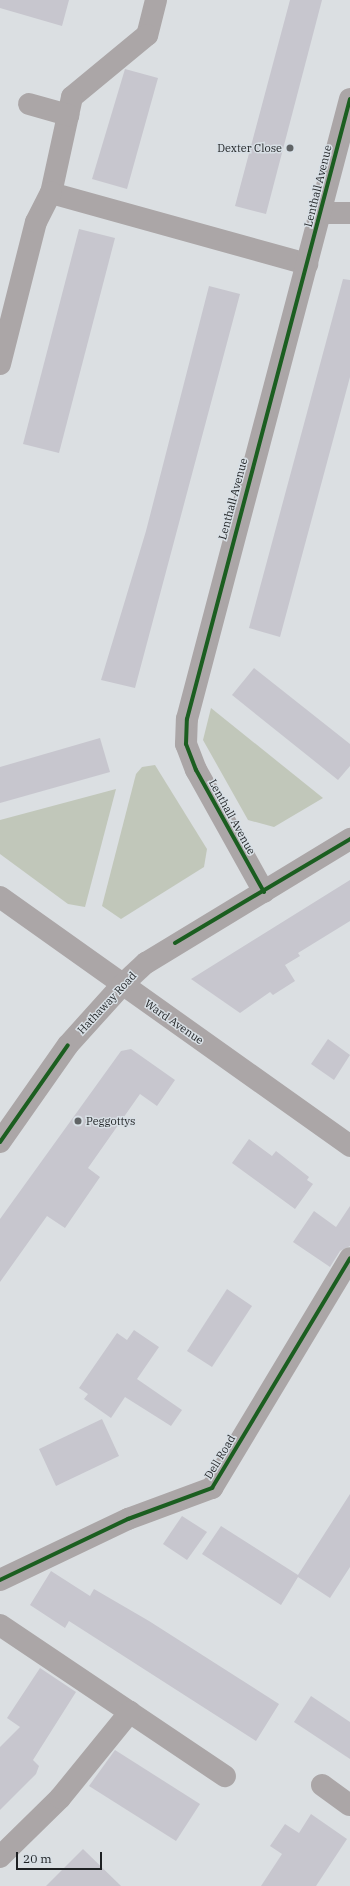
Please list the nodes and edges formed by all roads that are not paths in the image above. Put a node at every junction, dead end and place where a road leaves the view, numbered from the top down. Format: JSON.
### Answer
{"nodes":[{"id":1,"x":156,"y":0,"type":"edge"},
{"id":2,"x":350,"y":99,"type":"edge"},
{"id":3,"x":29,"y":104,"type":"dead end"},
{"id":4,"x":68,"y":115,"type":"junction"},
{"id":5,"x":51,"y":193,"type":"junction"},
{"id":6,"x":320,"y":213,"type":"junction"},
{"id":7,"x":350,"y":213,"type":"edge"},
{"id":8,"x":307,"y":264,"type":"junction"},
{"id":9,"x":0,"y":364,"type":"edge"},
{"id":10,"x":350,"y":839,"type":"edge"},
{"id":11,"x":264,"y":892,"type":"junction"},
{"id":12,"x":0,"y":896,"type":"edge"},
{"id":13,"x":122,"y":985,"type":"junction"},
{"id":14,"x":0,"y":1142,"type":"edge"},
{"id":15,"x":350,"y":1146,"type":"edge"},
{"id":16,"x":350,"y":1258,"type":"edge"},
{"id":17,"x":0,"y":1580,"type":"edge"},
{"id":18,"x":0,"y":1626,"type":"edge"},
{"id":19,"x":130,"y":1712,"type":"junction"},
{"id":20,"x":225,"y":1776,"type":"dead end"},
{"id":21,"x":322,"y":1784,"type":"dead end"},
{"id":22,"x":350,"y":1804,"type":"edge"},
{"id":23,"x":1,"y":1855,"type":"edge"}],
"edges":[{"from":1,"to":4,"type":"street"},
{"from":2,"to":6,"type":"street","name":"Lenthall Avenue"},
{"from":3,"to":4,"type":"street"},
{"from":4,"to":5,"type":"street"},
{"from":5,"to":8,"type":"street"},
{"from":5,"to":9,"type":"street"},
{"from":6,"to":7,"type":"street"},
{"from":6,"to":8,"type":"street","name":"Lenthall Avenue"},
{"from":8,"to":11,"type":"street","name":"Lenthall Avenue"},
{"from":10,"to":11,"type":"street","name":"Hathaway Road"},
{"from":11,"to":13,"type":"street","name":"Hathaway Road"},
{"from":12,"to":13,"type":"street","name":"Ward Avenue"},
{"from":13,"to":14,"type":"street","name":"Hathaway Road"},
{"from":13,"to":15,"type":"street","name":"Ward Avenue"},
{"from":16,"to":17,"type":"street","name":"Dell Road"},
{"from":18,"to":19,"type":"street"},
{"from":19,"to":20,"type":"street"},
{"from":19,"to":23,"type":"street"},
{"from":21,"to":22,"type":"street"}]}
